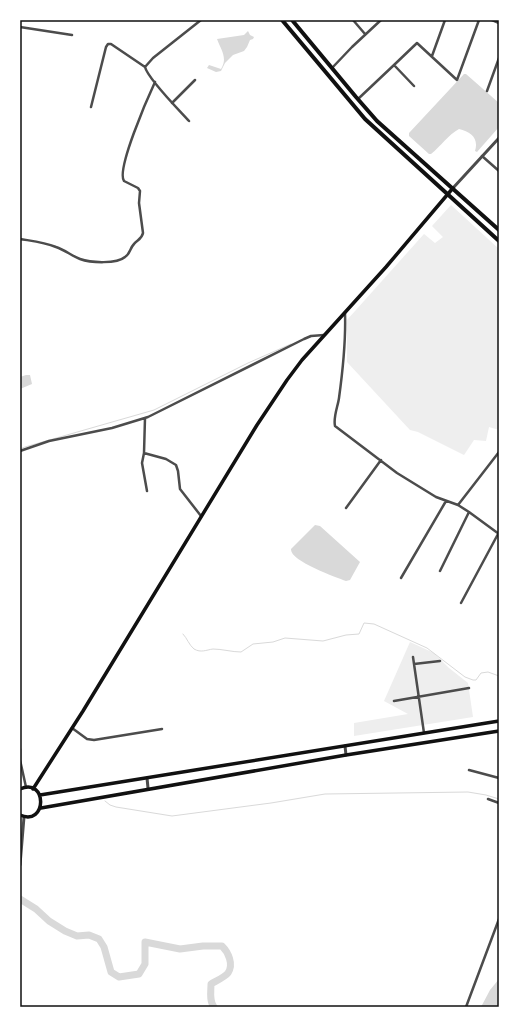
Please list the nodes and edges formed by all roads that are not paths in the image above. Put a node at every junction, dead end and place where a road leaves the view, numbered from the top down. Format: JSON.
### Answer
{"nodes":[{"id":1,"x":201,"y":20,"type":"edge"},
{"id":2,"x":282,"y":20,"type":"edge"},
{"id":3,"x":292,"y":20,"type":"edge"},
{"id":4,"x":354,"y":20,"type":"edge"},
{"id":5,"x":381,"y":20,"type":"edge"},
{"id":6,"x":445,"y":20,"type":"edge"},
{"id":7,"x":480,"y":20,"type":"edge"},
{"id":8,"x":492,"y":20,"type":"edge"},
{"id":9,"x":499,"y":23,"type":"edge"},
{"id":10,"x":20,"y":27,"type":"edge"},
{"id":11,"x":365,"y":34,"type":"junction"},
{"id":12,"x":72,"y":35,"type":"dead end"},
{"id":13,"x":432,"y":56,"type":"junction"},
{"id":14,"x":499,"y":58,"type":"edge"},
{"id":15,"x":394,"y":65,"type":"junction"},
{"id":16,"x":145,"y":67,"type":"junction"},
{"id":17,"x":332,"y":68,"type":"junction"},
{"id":18,"x":195,"y":80,"type":"dead end"},
{"id":19,"x":155,"y":82,"type":"junction"},
{"id":20,"x":414,"y":86,"type":"dead end"},
{"id":21,"x":487,"y":91,"type":"dead end"},
{"id":22,"x":358,"y":99,"type":"junction"},
{"id":23,"x":172,"y":102,"type":"junction"},
{"id":24,"x":91,"y":107,"type":"dead end"},
{"id":25,"x":189,"y":121,"type":"dead end"},
{"id":26,"x":499,"y":138,"type":"edge"},
{"id":27,"x":482,"y":156,"type":"junction"},
{"id":28,"x":499,"y":171,"type":"edge"},
{"id":29,"x":453,"y":188,"type":"junction"},
{"id":30,"x":448,"y":194,"type":"junction"},
{"id":31,"x":499,"y":230,"type":"edge"},
{"id":32,"x":20,"y":239,"type":"edge"},
{"id":33,"x":499,"y":240,"type":"edge"},
{"id":34,"x":345,"y":312,"type":"junction"},
{"id":35,"x":324,"y":335,"type":"junction"},
{"id":36,"x":145,"y":418,"type":"junction"},
{"id":37,"x":20,"y":451,"type":"edge"},
{"id":38,"x":499,"y":452,"type":"edge"},
{"id":39,"x":144,"y":453,"type":"junction"},
{"id":40,"x":381,"y":460,"type":"junction"},
{"id":41,"x":147,"y":491,"type":"dead end"},
{"id":42,"x":446,"y":501,"type":"junction"},
{"id":43,"x":458,"y":505,"type":"junction"},
{"id":44,"x":346,"y":508,"type":"dead end"},
{"id":45,"x":469,"y":512,"type":"junction"},
{"id":46,"x":201,"y":516,"type":"junction"},
{"id":47,"x":499,"y":534,"type":"edge"},
{"id":48,"x":440,"y":571,"type":"dead end"},
{"id":49,"x":401,"y":578,"type":"dead end"},
{"id":50,"x":462,"y":604,"type":"dead end"},
{"id":51,"x":413,"y":657,"type":"dead end"},
{"id":52,"x":440,"y":662,"type":"dead end"},
{"id":53,"x":414,"y":664,"type":"junction"},
{"id":54,"x":469,"y":688,"type":"dead end"},
{"id":55,"x":419,"y":696,"type":"junction"},
{"id":56,"x":394,"y":701,"type":"dead end"},
{"id":57,"x":499,"y":721,"type":"edge"},
{"id":58,"x":72,"y":728,"type":"junction"},
{"id":59,"x":162,"y":729,"type":"dead end"},
{"id":60,"x":499,"y":731,"type":"edge"},
{"id":61,"x":424,"y":733,"type":"junction"},
{"id":62,"x":346,"y":746,"type":"junction"},
{"id":63,"x":20,"y":749,"type":"edge"},
{"id":64,"x":346,"y":755,"type":"junction"},
{"id":65,"x":469,"y":770,"type":"dead end"},
{"id":66,"x":147,"y":778,"type":"junction"},
{"id":67,"x":499,"y":778,"type":"edge"},
{"id":68,"x":26,"y":787,"type":"junction"},
{"id":69,"x":148,"y":788,"type":"junction"},
{"id":70,"x":20,"y":789,"type":"edge"},
{"id":71,"x":33,"y":789,"type":"junction"},
{"id":72,"x":40,"y":795,"type":"junction"},
{"id":73,"x":488,"y":799,"type":"dead end"},
{"id":74,"x":499,"y":803,"type":"edge"},
{"id":75,"x":41,"y":808,"type":"junction"},
{"id":76,"x":22,"y":816,"type":"edge"},
{"id":77,"x":20,"y":865,"type":"edge"},
{"id":78,"x":499,"y":919,"type":"edge"},
{"id":79,"x":466,"y":1007,"type":"edge"}],
"edges":[{"from":1,"to":16,"type":"street"},
{"from":2,"to":30,"type":"main road"},
{"from":3,"to":17,"type":"main road"},
{"from":4,"to":11,"type":"street"},
{"from":5,"to":11,"type":"street"},
{"from":6,"to":13,"type":"street"},
{"from":7,"to":13,"type":"street"},
{"from":8,"to":9,"type":"street"},
{"from":10,"to":12,"type":"street"},
{"from":11,"to":17,"type":"street"},
{"from":13,"to":15,"type":"street"},
{"from":14,"to":21,"type":"street"},
{"from":15,"to":20,"type":"street"},
{"from":15,"to":22,"type":"street"},
{"from":16,"to":19,"type":"street"},
{"from":16,"to":24,"type":"street"},
{"from":17,"to":22,"type":"main road"},
{"from":18,"to":23,"type":"street"},
{"from":19,"to":23,"type":"street"},
{"from":19,"to":32,"type":"street"},
{"from":22,"to":29,"type":"main road"},
{"from":23,"to":25,"type":"street"},
{"from":26,"to":27,"type":"street"},
{"from":27,"to":28,"type":"street"},
{"from":27,"to":29,"type":"street"},
{"from":29,"to":30,"type":"main road"},
{"from":29,"to":31,"type":"main road"},
{"from":30,"to":33,"type":"main road"},
{"from":30,"to":34,"type":"main road"},
{"from":34,"to":35,"type":"main road"},
{"from":34,"to":40,"type":"street"},
{"from":35,"to":36,"type":"street"},
{"from":35,"to":46,"type":"main road"},
{"from":36,"to":37,"type":"street"},
{"from":36,"to":39,"type":"street"},
{"from":38,"to":43,"type":"street"},
{"from":39,"to":41,"type":"street"},
{"from":39,"to":46,"type":"street"},
{"from":40,"to":42,"type":"street"},
{"from":40,"to":44,"type":"street"},
{"from":42,"to":43,"type":"street"},
{"from":42,"to":49,"type":"street"},
{"from":43,"to":45,"type":"street"},
{"from":45,"to":47,"type":"street"},
{"from":45,"to":48,"type":"street"},
{"from":46,"to":58,"type":"main road"},
{"from":47,"to":50,"type":"street"},
{"from":51,"to":53,"type":"street"},
{"from":52,"to":53,"type":"street"},
{"from":53,"to":55,"type":"street"},
{"from":54,"to":55,"type":"street"},
{"from":55,"to":56,"type":"street"},
{"from":55,"to":61,"type":"street"},
{"from":57,"to":61,"type":"main road"},
{"from":58,"to":59,"type":"street"},
{"from":58,"to":71,"type":"main road"},
{"from":60,"to":64,"type":"main road"},
{"from":61,"to":62,"type":"main road"},
{"from":62,"to":64,"type":"street"},
{"from":62,"to":66,"type":"main road"},
{"from":63,"to":68,"type":"street"},
{"from":64,"to":69,"type":"main road"},
{"from":65,"to":67,"type":"street"},
{"from":66,"to":69,"type":"street"},
{"from":66,"to":72,"type":"main road"},
{"from":68,"to":70,"type":"main road"},
{"from":68,"to":71,"type":"main road"},
{"from":69,"to":75,"type":"main road"},
{"from":71,"to":72,"type":"main road"},
{"from":72,"to":75,"type":"main road"},
{"from":73,"to":74,"type":"street"},
{"from":75,"to":76,"type":"main road"},
{"from":76,"to":77,"type":"street"},
{"from":78,"to":79,"type":"street"}]}
